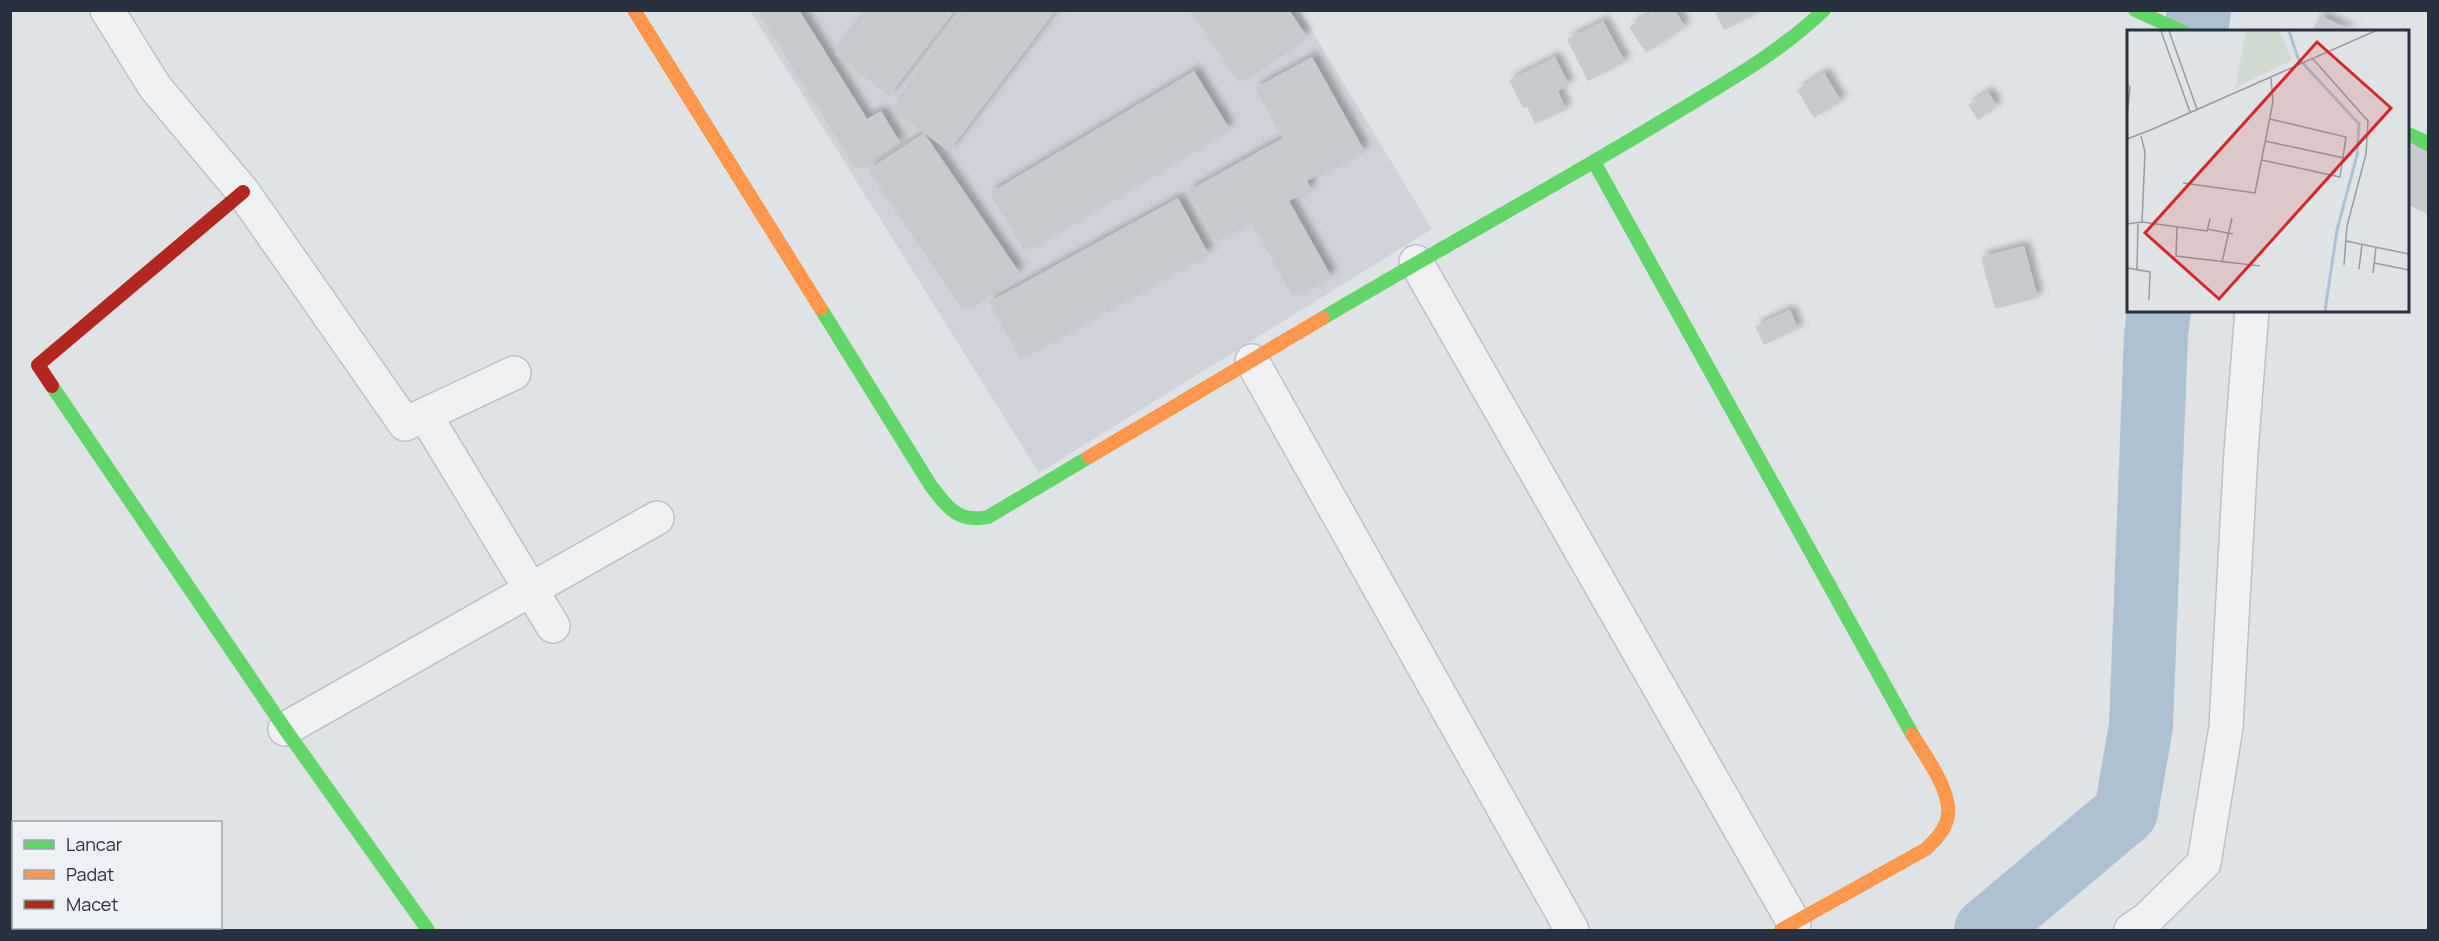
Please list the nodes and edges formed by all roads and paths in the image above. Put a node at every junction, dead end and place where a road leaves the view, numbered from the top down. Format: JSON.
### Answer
{"nodes":[{"id":1,"x":107,"y":10,"type":"edge"},
{"id":2,"x":634,"y":10,"type":"edge"},
{"id":3,"x":1824,"y":10,"type":"edge"},
{"id":4,"x":2135,"y":10,"type":"edge"},
{"id":5,"x":2179,"y":30,"type":"edge"},
{"id":6,"x":2409,"y":134,"type":"edge"},
{"id":7,"x":2428,"y":143,"type":"edge"},
{"id":8,"x":1594,"y":162,"type":"junction"},
{"id":9,"x":243,"y":192,"type":"junction"},
{"id":10,"x":1416,"y":262,"type":"junction"},
{"id":11,"x":2252,"y":312,"type":"edge"},
{"id":12,"x":1252,"y":361,"type":"junction"},
{"id":13,"x":514,"y":373,"type":"dead end"},
{"id":14,"x":425,"y":415,"type":"junction"},
{"id":15,"x":657,"y":518,"type":"dead end"},
{"id":16,"x":530,"y":589,"type":"junction"},
{"id":17,"x":553,"y":627,"type":"dead end"},
{"id":18,"x":285,"y":729,"type":"junction"},
{"id":19,"x":1788,"y":927,"type":"edge"},
{"id":20,"x":428,"y":930,"type":"edge"},
{"id":21,"x":1572,"y":930,"type":"edge"},
{"id":22,"x":2132,"y":930,"type":"edge"}],
"edges":[{"from":1,"to":9,"type":"street"},
{"from":2,"to":12,"type":"street"},
{"from":3,"to":8,"type":"street"},
{"from":4,"to":5,"type":"street"},
{"from":6,"to":7,"type":"street"},
{"from":8,"to":10,"type":"street"},
{"from":8,"to":19,"type":"street"},
{"from":9,"to":14,"type":"street"},
{"from":9,"to":18,"type":"street"},
{"from":10,"to":12,"type":"street"},
{"from":10,"to":19,"type":"street"},
{"from":11,"to":22,"type":"street"},
{"from":12,"to":21,"type":"street"},
{"from":13,"to":14,"type":"street"},
{"from":14,"to":16,"type":"street"},
{"from":15,"to":16,"type":"street"},
{"from":16,"to":17,"type":"street"},
{"from":16,"to":18,"type":"street"},
{"from":18,"to":20,"type":"street"}]}
